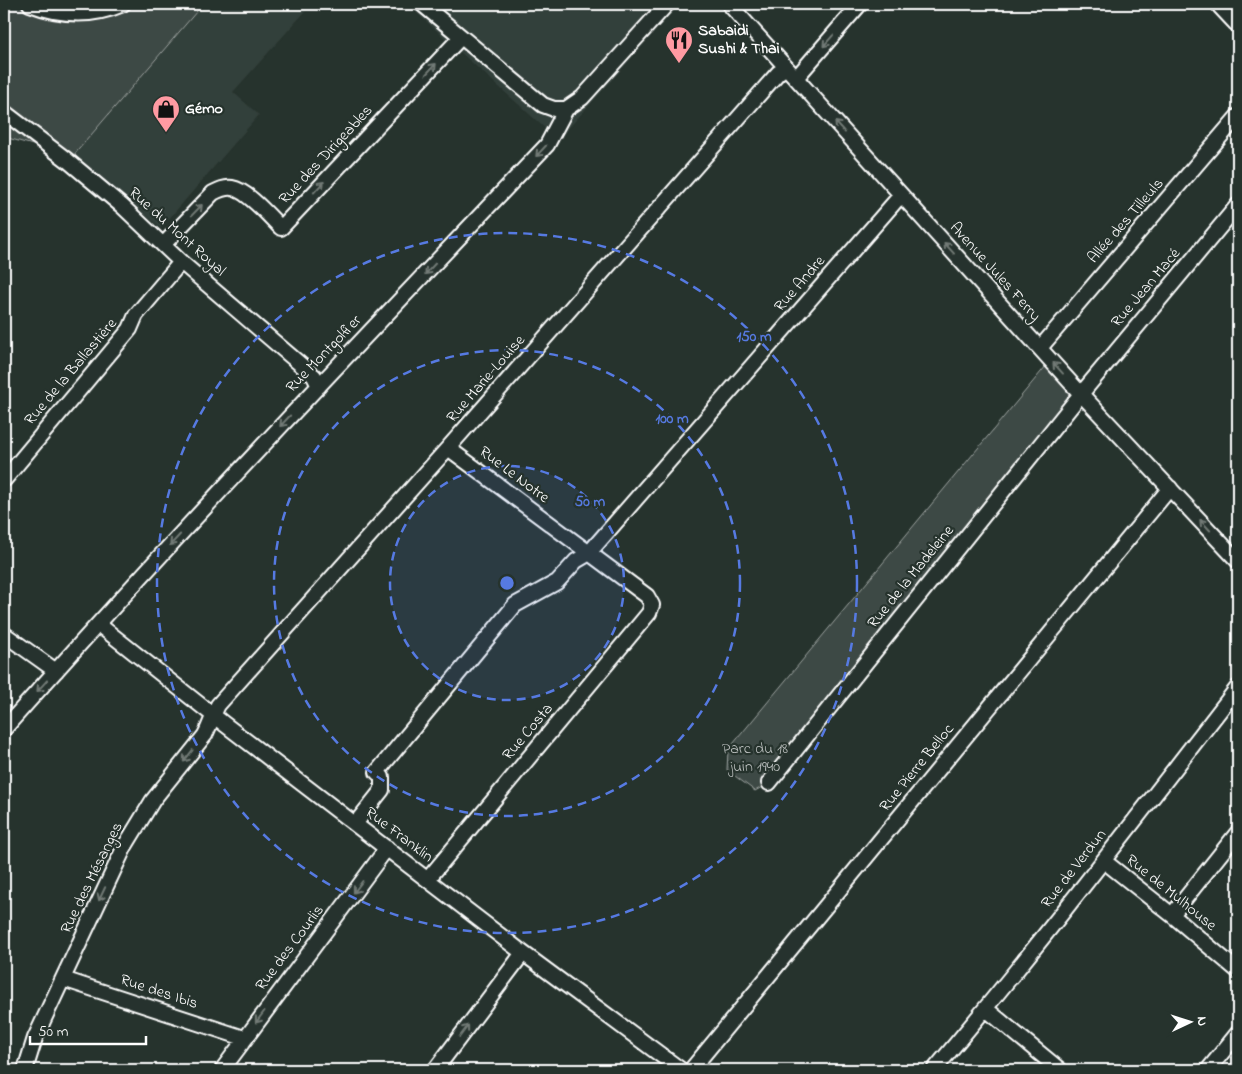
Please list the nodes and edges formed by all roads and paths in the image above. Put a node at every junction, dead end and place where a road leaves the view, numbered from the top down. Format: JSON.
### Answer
{"nodes":[{"id":1,"x":30,"y":4,"type":"edge"},
{"id":2,"x":123,"y":4,"type":"edge"},
{"id":3,"x":422,"y":4,"type":"edge"},
{"id":4,"x":667,"y":4,"type":"edge"},
{"id":5,"x":728,"y":4,"type":"edge"},
{"id":6,"x":860,"y":4,"type":"edge"},
{"id":7,"x":1224,"y":4,"type":"edge"},
{"id":8,"x":1238,"y":20,"type":"edge"},
{"id":9,"x":461,"y":36,"type":"junction"},
{"id":10,"x":786,"y":67,"type":"junction"},
{"id":11,"x":796,"y":78,"type":"junction"},
{"id":12,"x":566,"y":109,"type":"junction"},
{"id":13,"x":4,"y":112,"type":"edge"},
{"id":14,"x":1238,"y":116,"type":"edge"},
{"id":15,"x":901,"y":195,"type":"junction"},
{"id":16,"x":1238,"y":205,"type":"edge"},
{"id":17,"x":163,"y":245,"type":"junction"},
{"id":18,"x":181,"y":262,"type":"junction"},
{"id":19,"x":1040,"y":348,"type":"junction"},
{"id":20,"x":319,"y":386,"type":"junction"},
{"id":21,"x":1081,"y":394,"type":"junction"},
{"id":22,"x":448,"y":448,"type":"junction"},
{"id":23,"x":4,"y":480,"type":"edge"},
{"id":24,"x":1170,"y":488,"type":"junction"},
{"id":25,"x":588,"y":554,"type":"junction"},
{"id":26,"x":1238,"y":560,"type":"edge"},
{"id":27,"x":652,"y":605,"type":"joint"},
{"id":28,"x":98,"y":624,"type":"junction"},
{"id":29,"x":4,"y":634,"type":"edge"},
{"id":30,"x":56,"y":671,"type":"junction"},
{"id":31,"x":1238,"y":687,"type":"edge"},
{"id":32,"x":212,"y":715,"type":"junction"},
{"id":33,"x":4,"y":729,"type":"edge"},
{"id":34,"x":769,"y":783,"type":"dead end"},
{"id":35,"x":355,"y":824,"type":"junction"},
{"id":36,"x":1238,"y":832,"type":"edge"},
{"id":37,"x":387,"y":848,"type":"junction"},
{"id":38,"x":1104,"y":861,"type":"junction"},
{"id":39,"x":428,"y":879,"type":"junction"},
{"id":40,"x":1172,"y":915,"type":"junction"},
{"id":41,"x":523,"y":953,"type":"junction"},
{"id":42,"x":1238,"y":971,"type":"edge"},
{"id":43,"x":63,"y":979,"type":"junction"},
{"id":44,"x":986,"y":1009,"type":"junction"},
{"id":45,"x":1238,"y":1033,"type":"edge"},
{"id":46,"x":244,"y":1038,"type":"junction"},
{"id":47,"x":25,"y":1070,"type":"edge"},
{"id":48,"x":222,"y":1070,"type":"edge"},
{"id":49,"x":435,"y":1070,"type":"edge"},
{"id":50,"x":681,"y":1070,"type":"edge"},
{"id":51,"x":691,"y":1070,"type":"edge"},
{"id":52,"x":934,"y":1070,"type":"edge"},
{"id":53,"x":1060,"y":1070,"type":"edge"},
{"id":54,"x":1208,"y":1070,"type":"edge"}],
"edges":[{"from":1,"to":2,"type":"street"},
{"from":3,"to":9,"type":"street"},
{"from":4,"to":12,"type":"street","name":"Rue Montgolfier"},
{"from":5,"to":10,"type":"street","name":"Avenue Jules Ferry"},
{"from":6,"to":11,"type":"street","one_way":true},
{"from":7,"to":8,"type":"main road"},
{"from":9,"to":12,"type":"street"},
{"from":17,"to":9,"type":"street","name":"Rue des Dirigeables","one_way":true},
{"from":10,"to":11,"type":"street","name":"Avenue Jules Ferry"},
{"from":10,"to":22,"type":"street","name":"Rue Marie-Louise"},
{"from":15,"to":11,"type":"street","name":"Avenue Jules Ferry","one_way":true},
{"from":12,"to":20,"type":"street","name":"Rue Montgolfier","one_way":true},
{"from":13,"to":17,"type":"street","name":"Rue du Mont Royal"},
{"from":14,"to":19,"type":"street","name":"Allée des Tilleuls"},
{"from":19,"to":15,"type":"street","name":"Avenue Jules Ferry","one_way":true},
{"from":15,"to":25,"type":"street","name":"Rue Andre"},
{"from":16,"to":21,"type":"street","name":"Rue Jean Macé"},
{"from":17,"to":18,"type":"street","name":"Rue du Mont Royal"},
{"from":18,"to":20,"type":"street","name":"Rue du Mont Royal"},
{"from":18,"to":23,"type":"street","name":"Rue de la Ballastière"},
{"from":21,"to":19,"type":"street","name":"Avenue Jules Ferry","one_way":true},
{"from":20,"to":28,"type":"street","name":"Rue Montgolfier","one_way":true},
{"from":21,"to":24,"type":"street","name":"Avenue Jules Ferry"},
{"from":21,"to":34,"type":"street","name":"Rue de la Madeleine"},
{"from":22,"to":25,"type":"street","name":"Rue Le Notre"},
{"from":22,"to":32,"type":"street","name":"Rue Marie-Louise"},
{"from":26,"to":24,"type":"street","name":"Avenue Jules Ferry","one_way":true},
{"from":24,"to":51,"type":"street","name":"Rue Pierre Belloc"},
{"from":25,"to":27,"type":"street","name":"Rue Le Notre"},
{"from":25,"to":35,"type":"street","name":"Rue Andre"},
{"from":27,"to":39,"type":"street","name":"Rue Costa"},
{"from":28,"to":30,"type":"street","name":"Rue Montgolfier"},
{"from":28,"to":32,"type":"street","name":"Rue Franklin"},
{"from":29,"to":30,"type":"street"},
{"from":30,"to":33,"type":"street","name":"Rue Montgolfier","one_way":true},
{"from":31,"to":38,"type":"street","name":"Rue de Verdun"},
{"from":32,"to":35,"type":"street","name":"Rue Franklin"},
{"from":32,"to":43,"type":"street","name":"Rue des Mésanges","one_way":true},
{"from":35,"to":37,"type":"street","name":"Rue Franklin"},
{"from":36,"to":40,"type":"street"},
{"from":37,"to":39,"type":"street","name":"Rue Franklin"},
{"from":37,"to":46,"type":"street","name":"Rue des Courlis","one_way":true},
{"from":38,"to":40,"type":"street","name":"Rue de Mulhouse"},
{"from":38,"to":44,"type":"street","name":"Rue de Verdun"},
{"from":39,"to":41,"type":"street","name":"Rue Franklin"},
{"from":40,"to":42,"type":"street","name":"Rue de Mulhouse"},
{"from":49,"to":41,"type":"street","one_way":true},
{"from":41,"to":50,"type":"street","name":"Rue Franklin"},
{"from":43,"to":46,"type":"street","name":"Rue des Ibis"},
{"from":43,"to":47,"type":"street","name":"Rue des Mésanges"},
{"from":44,"to":52,"type":"street","name":"Rue de Verdun"},
{"from":44,"to":53,"type":"street"},
{"from":45,"to":54,"type":"street"},
{"from":46,"to":48,"type":"street","name":"Rue des Courlis"}]}
